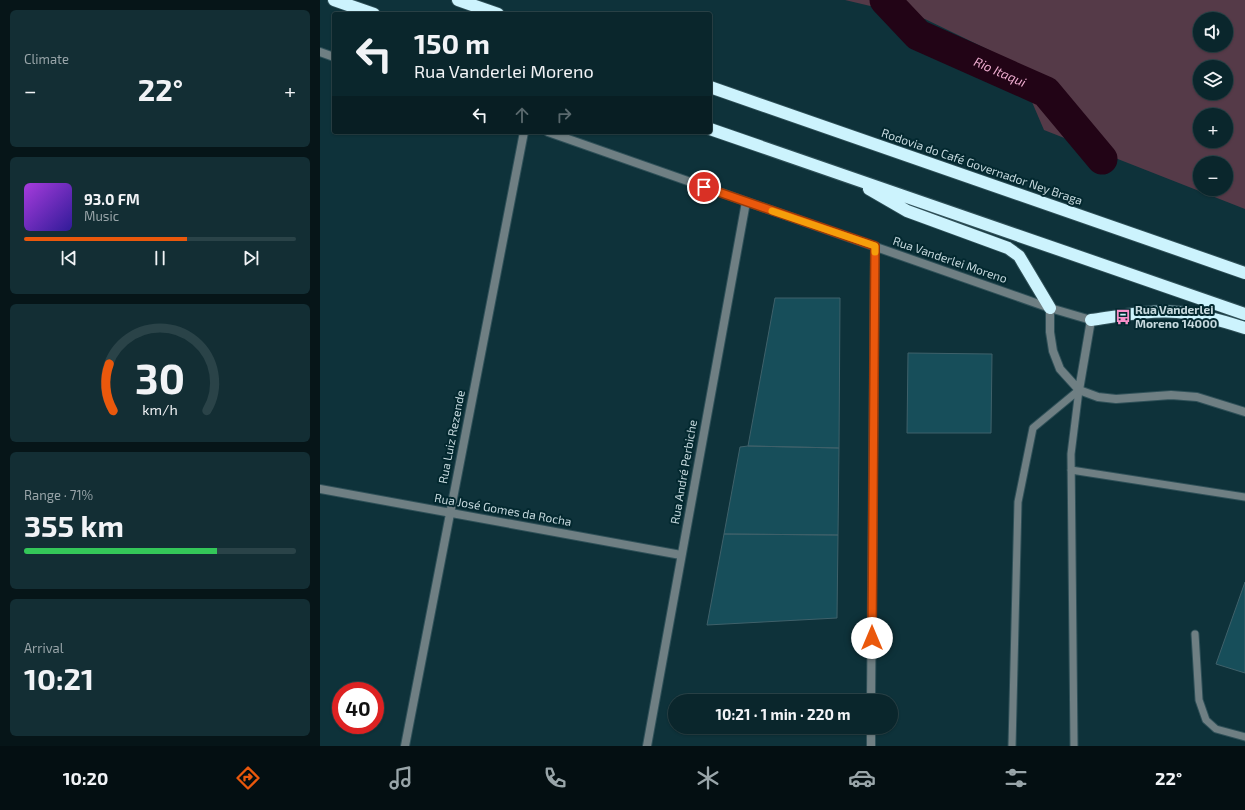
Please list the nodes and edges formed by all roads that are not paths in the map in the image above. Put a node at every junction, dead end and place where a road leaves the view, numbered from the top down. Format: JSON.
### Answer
{"nodes":[{"id":1,"x":334,"y":0,"type":"edge"},
{"id":2,"x":458,"y":0,"type":"edge"},
{"id":3,"x":368,"y":12,"type":"edge"},
{"id":4,"x":492,"y":12,"type":"edge"},
{"id":5,"x":320,"y":52,"type":"edge"},
{"id":6,"x":332,"y":56,"type":"edge"},
{"id":7,"x":712,"y":89,"type":"edge"},
{"id":8,"x":712,"y":130,"type":"edge"},
{"id":9,"x":524,"y":134,"type":"edge"},
{"id":10,"x":554,"y":134,"type":"edge"},
{"id":11,"x":842,"y":174,"type":"junction"},
{"id":12,"x":746,"y":202,"type":"junction"},
{"id":13,"x":875,"y":246,"type":"junction"},
{"id":14,"x":1245,"y":273,"type":"edge"},
{"id":15,"x":1050,"y":308,"type":"junction"},
{"id":16,"x":1245,"y":314,"type":"edge"},
{"id":17,"x":1091,"y":320,"type":"junction"},
{"id":18,"x":1245,"y":328,"type":"edge"},
{"id":19,"x":1079,"y":390,"type":"junction"},
{"id":20,"x":1245,"y":412,"type":"edge"},
{"id":21,"x":1071,"y":470,"type":"junction"},
{"id":22,"x":320,"y":489,"type":"edge"},
{"id":23,"x":1245,"y":497,"type":"edge"},
{"id":24,"x":450,"y":513,"type":"junction"},
{"id":25,"x":681,"y":555,"type":"junction"},
{"id":26,"x":1195,"y":634,"type":"dead end"},
{"id":27,"x":872,"y":694,"type":"edge"},
{"id":28,"x":871,"y":734,"type":"edge"},
{"id":29,"x":1245,"y":737,"type":"edge"},
{"id":30,"x":405,"y":746,"type":"edge"},
{"id":31,"x":646,"y":746,"type":"edge"},
{"id":32,"x":871,"y":746,"type":"edge"},
{"id":33,"x":1012,"y":746,"type":"edge"},
{"id":34,"x":1074,"y":746,"type":"edge"}],
"edges":[{"from":1,"to":3,"type":"highway"},
{"from":2,"to":4,"type":"highway"},
{"from":5,"to":6,"type":"street"},
{"from":7,"to":14,"type":"highway","name":"Rodovia do Café Governador Ney Braga"},
{"from":8,"to":11,"type":"highway"},
{"from":9,"to":24,"type":"street","name":"Rua Luiz Rezende"},
{"from":10,"to":12,"type":"street","name":"Rua Vanderlei Moreno"},
{"from":11,"to":15,"type":"highway"},
{"from":11,"to":16,"type":"highway"},
{"from":12,"to":13,"type":"street","name":"Rua Vanderlei Moreno"},
{"from":12,"to":25,"type":"street","name":"Rua André Perbiche"},
{"from":13,"to":15,"type":"street","name":"Rua Vanderlei Moreno"},
{"from":13,"to":27,"type":"street"},
{"from":15,"to":17,"type":"street","name":"Rua Vanderlei Moreno"},
{"from":15,"to":19,"type":"street"},
{"from":17,"to":18,"type":"highway"},
{"from":17,"to":19,"type":"street"},
{"from":19,"to":20,"type":"street"},
{"from":19,"to":21,"type":"lane"},
{"from":19,"to":33,"type":"lane"},
{"from":21,"to":23,"type":"lane"},
{"from":21,"to":34,"type":"lane"},
{"from":22,"to":24,"type":"street","name":"Rua José Gomes da Rocha"},
{"from":24,"to":25,"type":"street","name":"Rua José Gomes da Rocha"},
{"from":24,"to":30,"type":"street","name":"Rua Luiz Rezende"},
{"from":25,"to":31,"type":"street","name":"Rua André Perbiche"},
{"from":26,"to":29,"type":"lane"},
{"from":28,"to":32,"type":"street"}]}
